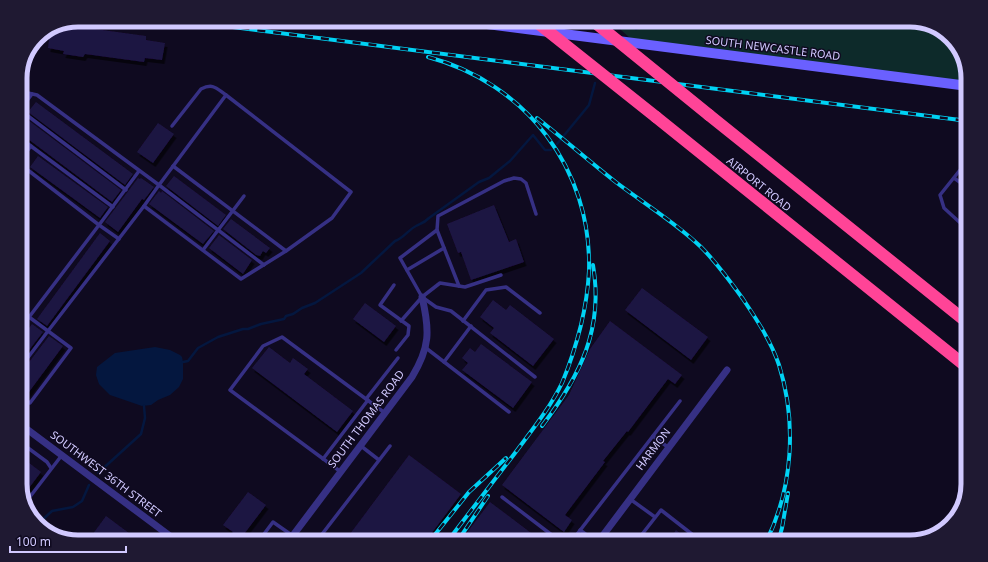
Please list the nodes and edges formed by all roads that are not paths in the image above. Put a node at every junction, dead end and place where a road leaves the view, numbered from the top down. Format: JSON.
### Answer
{"nodes":[{"id":1,"x":510,"y":27,"type":"edge"},
{"id":2,"x":543,"y":27,"type":"edge"},
{"id":3,"x":601,"y":27,"type":"edge"},
{"id":4,"x":961,"y":85,"type":"edge"},
{"id":5,"x":27,"y":91,"type":"edge"},
{"id":6,"x":30,"y":93,"type":"junction"},
{"id":7,"x":226,"y":95,"type":"junction"},
{"id":8,"x":27,"y":98,"type":"edge"},
{"id":9,"x":27,"y":115,"type":"edge"},
{"id":10,"x":172,"y":126,"type":"dead end"},
{"id":11,"x":27,"y":144,"type":"edge"},
{"id":12,"x":30,"y":146,"type":"junction"},
{"id":13,"x":27,"y":150,"type":"edge"},
{"id":14,"x":173,"y":166,"type":"junction"},
{"id":15,"x":27,"y":169,"type":"edge"},
{"id":16,"x":961,"y":169,"type":"edge"},
{"id":17,"x":139,"y":171,"type":"junction"},
{"id":18,"x":954,"y":178,"type":"junction"},
{"id":19,"x":961,"y":183,"type":"edge"},
{"id":20,"x":159,"y":185,"type":"junction"},
{"id":21,"x":126,"y":190,"type":"junction"},
{"id":22,"x":244,"y":196,"type":"dead end"},
{"id":23,"x":144,"y":206,"type":"junction"},
{"id":24,"x":113,"y":207,"type":"junction"},
{"id":25,"x":232,"y":211,"type":"junction"},
{"id":26,"x":536,"y":214,"type":"dead end"},
{"id":27,"x":961,"y":224,"type":"edge"},
{"id":28,"x":99,"y":225,"type":"junction"},
{"id":29,"x":218,"y":230,"type":"junction"},
{"id":30,"x":437,"y":230,"type":"junction"},
{"id":31,"x":119,"y":239,"type":"junction"},
{"id":32,"x":444,"y":248,"type":"junction"},
{"id":33,"x":203,"y":250,"type":"junction"},
{"id":34,"x":286,"y":252,"type":"junction"},
{"id":35,"x":264,"y":265,"type":"junction"},
{"id":36,"x":407,"y":270,"type":"junction"},
{"id":37,"x":501,"y":276,"type":"dead end"},
{"id":38,"x":394,"y":285,"type":"dead end"},
{"id":39,"x":459,"y":286,"type":"junction"},
{"id":40,"x":422,"y":298,"type":"junction"},
{"id":41,"x":540,"y":313,"type":"dead end"},
{"id":42,"x":30,"y":316,"type":"junction"},
{"id":43,"x":961,"y":317,"type":"edge"},
{"id":44,"x":27,"y":320,"type":"edge"},
{"id":45,"x":401,"y":321,"type":"junction"},
{"id":46,"x":464,"y":321,"type":"junction"},
{"id":47,"x":470,"y":326,"type":"junction"},
{"id":48,"x":48,"y":331,"type":"junction"},
{"id":49,"x":426,"y":348,"type":"junction"},
{"id":50,"x":396,"y":350,"type":"dead end"},
{"id":51,"x":398,"y":358,"type":"dead end"},
{"id":52,"x":27,"y":359,"type":"edge"},
{"id":53,"x":444,"y":362,"type":"junction"},
{"id":54,"x":961,"y":362,"type":"edge"},
{"id":55,"x":727,"y":370,"type":"dead end"},
{"id":56,"x":535,"y":377,"type":"dead end"},
{"id":57,"x":367,"y":399,"type":"junction"},
{"id":58,"x":680,"y":400,"type":"dead end"},
{"id":59,"x":27,"y":401,"type":"edge"},
{"id":60,"x":509,"y":412,"type":"dead end"},
{"id":61,"x":385,"y":413,"type":"junction"},
{"id":62,"x":27,"y":429,"type":"edge"},
{"id":63,"x":653,"y":436,"type":"junction"},
{"id":64,"x":360,"y":446,"type":"junction"},
{"id":65,"x":390,"y":446,"type":"dead end"},
{"id":66,"x":27,"y":447,"type":"edge"},
{"id":67,"x":669,"y":448,"type":"junction"},
{"id":68,"x":62,"y":455,"type":"junction"},
{"id":69,"x":323,"y":459,"type":"junction"},
{"id":70,"x":379,"y":460,"type":"junction"},
{"id":71,"x":51,"y":468,"type":"junction"},
{"id":72,"x":341,"y":472,"type":"junction"},
{"id":73,"x":502,"y":497,"type":"dead end"},
{"id":74,"x":29,"y":498,"type":"edge"},
{"id":75,"x":630,"y":499,"type":"junction"},
{"id":76,"x":655,"y":517,"type":"junction"},
{"id":77,"x":580,"y":530,"type":"junction"},
{"id":78,"x":169,"y":535,"type":"edge"},
{"id":79,"x":263,"y":535,"type":"edge"},
{"id":80,"x":291,"y":535,"type":"edge"},
{"id":81,"x":293,"y":535,"type":"edge"},
{"id":82,"x":321,"y":535,"type":"edge"},
{"id":83,"x":551,"y":535,"type":"edge"},
{"id":84,"x":576,"y":535,"type":"edge"},
{"id":85,"x":587,"y":535,"type":"edge"},
{"id":86,"x":602,"y":535,"type":"edge"},
{"id":87,"x":641,"y":535,"type":"edge"},
{"id":88,"x":693,"y":535,"type":"edge"}],
"edges":[{"from":1,"to":4,"type":"street","name":"SOUTH NEWCASTLE ROAD"},
{"from":2,"to":54,"type":"highway","name":"AIRPORT ROAD","bridge":true},
{"from":3,"to":43,"type":"highway","name":"AIRPORT ROAD","bridge":true},
{"from":5,"to":6,"type":"lane"},
{"from":6,"to":8,"type":"lane"},
{"from":6,"to":17,"type":"lane"},
{"from":7,"to":10,"type":"lane"},
{"from":7,"to":14,"type":"lane"},
{"from":7,"to":34,"type":"lane"},
{"from":9,"to":21,"type":"lane"},
{"from":11,"to":12,"type":"lane"},
{"from":12,"to":13,"type":"lane"},
{"from":12,"to":24,"type":"lane"},
{"from":14,"to":20,"type":"lane"},
{"from":14,"to":25,"type":"lane"},
{"from":15,"to":28,"type":"lane"},
{"from":16,"to":18,"type":"lane"},
{"from":17,"to":20,"type":"lane"},
{"from":17,"to":21,"type":"lane"},
{"from":18,"to":19,"type":"lane"},
{"from":18,"to":27,"type":"lane"},
{"from":20,"to":23,"type":"lane"},
{"from":20,"to":29,"type":"lane"},
{"from":21,"to":24,"type":"lane"},
{"from":22,"to":25,"type":"lane"},
{"from":23,"to":31,"type":"lane"},
{"from":23,"to":33,"type":"lane"},
{"from":24,"to":28,"type":"lane"},
{"from":25,"to":29,"type":"lane"},
{"from":25,"to":34,"type":"lane"},
{"from":26,"to":30,"type":"lane"},
{"from":28,"to":31,"type":"lane"},
{"from":28,"to":42,"type":"lane"},
{"from":29,"to":33,"type":"lane"},
{"from":29,"to":35,"type":"lane"},
{"from":30,"to":32,"type":"lane"},
{"from":30,"to":36,"type":"lane"},
{"from":31,"to":48,"type":"lane"},
{"from":32,"to":36,"type":"lane"},
{"from":32,"to":39,"type":"lane"},
{"from":33,"to":35,"type":"lane"},
{"from":34,"to":35,"type":"lane"},
{"from":36,"to":40,"type":"lane"},
{"from":37,"to":39,"type":"lane"},
{"from":38,"to":45,"type":"lane"},
{"from":39,"to":40,"type":"lane"},
{"from":40,"to":45,"type":"lane"},
{"from":40,"to":46,"type":"lane"},
{"from":40,"to":49,"type":"street","name":"SOUTH THOMAS ROAD"},
{"from":41,"to":46,"type":"lane"},
{"from":42,"to":44,"type":"lane"},
{"from":42,"to":48,"type":"lane"},
{"from":45,"to":50,"type":"lane"},
{"from":46,"to":47,"type":"lane"},
{"from":47,"to":53,"type":"lane"},
{"from":47,"to":56,"type":"lane"},
{"from":48,"to":52,"type":"lane"},
{"from":48,"to":59,"type":"lane"},
{"from":49,"to":53,"type":"lane"},
{"from":49,"to":61,"type":"street","name":"SOUTH THOMAS ROAD"},
{"from":51,"to":57,"type":"lane"},
{"from":53,"to":60,"type":"lane"},
{"from":55,"to":67,"type":"street","name":"HARMON"},
{"from":57,"to":61,"type":"lane"},
{"from":57,"to":69,"type":"lane"},
{"from":57,"to":69,"type":"lane"},
{"from":58,"to":63,"type":"lane"},
{"from":61,"to":64,"type":"street","name":"SOUTH THOMAS ROAD"},
{"from":62,"to":68,"type":"street","name":"SOUTHWEST 36TH STREET"},
{"from":63,"to":67,"type":"lane"},
{"from":63,"to":77,"type":"lane"},
{"from":64,"to":70,"type":"lane"},
{"from":64,"to":72,"type":"street","name":"SOUTH THOMAS ROAD"},
{"from":65,"to":70,"type":"lane"},
{"from":66,"to":71,"type":"lane"},
{"from":67,"to":75,"type":"street","name":"HARMON"},
{"from":68,"to":71,"type":"lane"},
{"from":68,"to":78,"type":"street","name":"SOUTHWEST 36TH STREET"},
{"from":69,"to":72,"type":"lane"},
{"from":70,"to":82,"type":"lane"},
{"from":71,"to":74,"type":"lane"},
{"from":72,"to":81,"type":"street","name":"SOUTH THOMAS ROAD"},
{"from":73,"to":83,"type":"lane"},
{"from":75,"to":76,"type":"lane"},
{"from":75,"to":86,"type":"street","name":"HARMON"},
{"from":76,"to":87,"type":"lane"},
{"from":76,"to":88,"type":"lane"},
{"from":77,"to":84,"type":"lane"},
{"from":77,"to":85,"type":"lane"},
{"from":79,"to":80,"type":"lane"}]}
